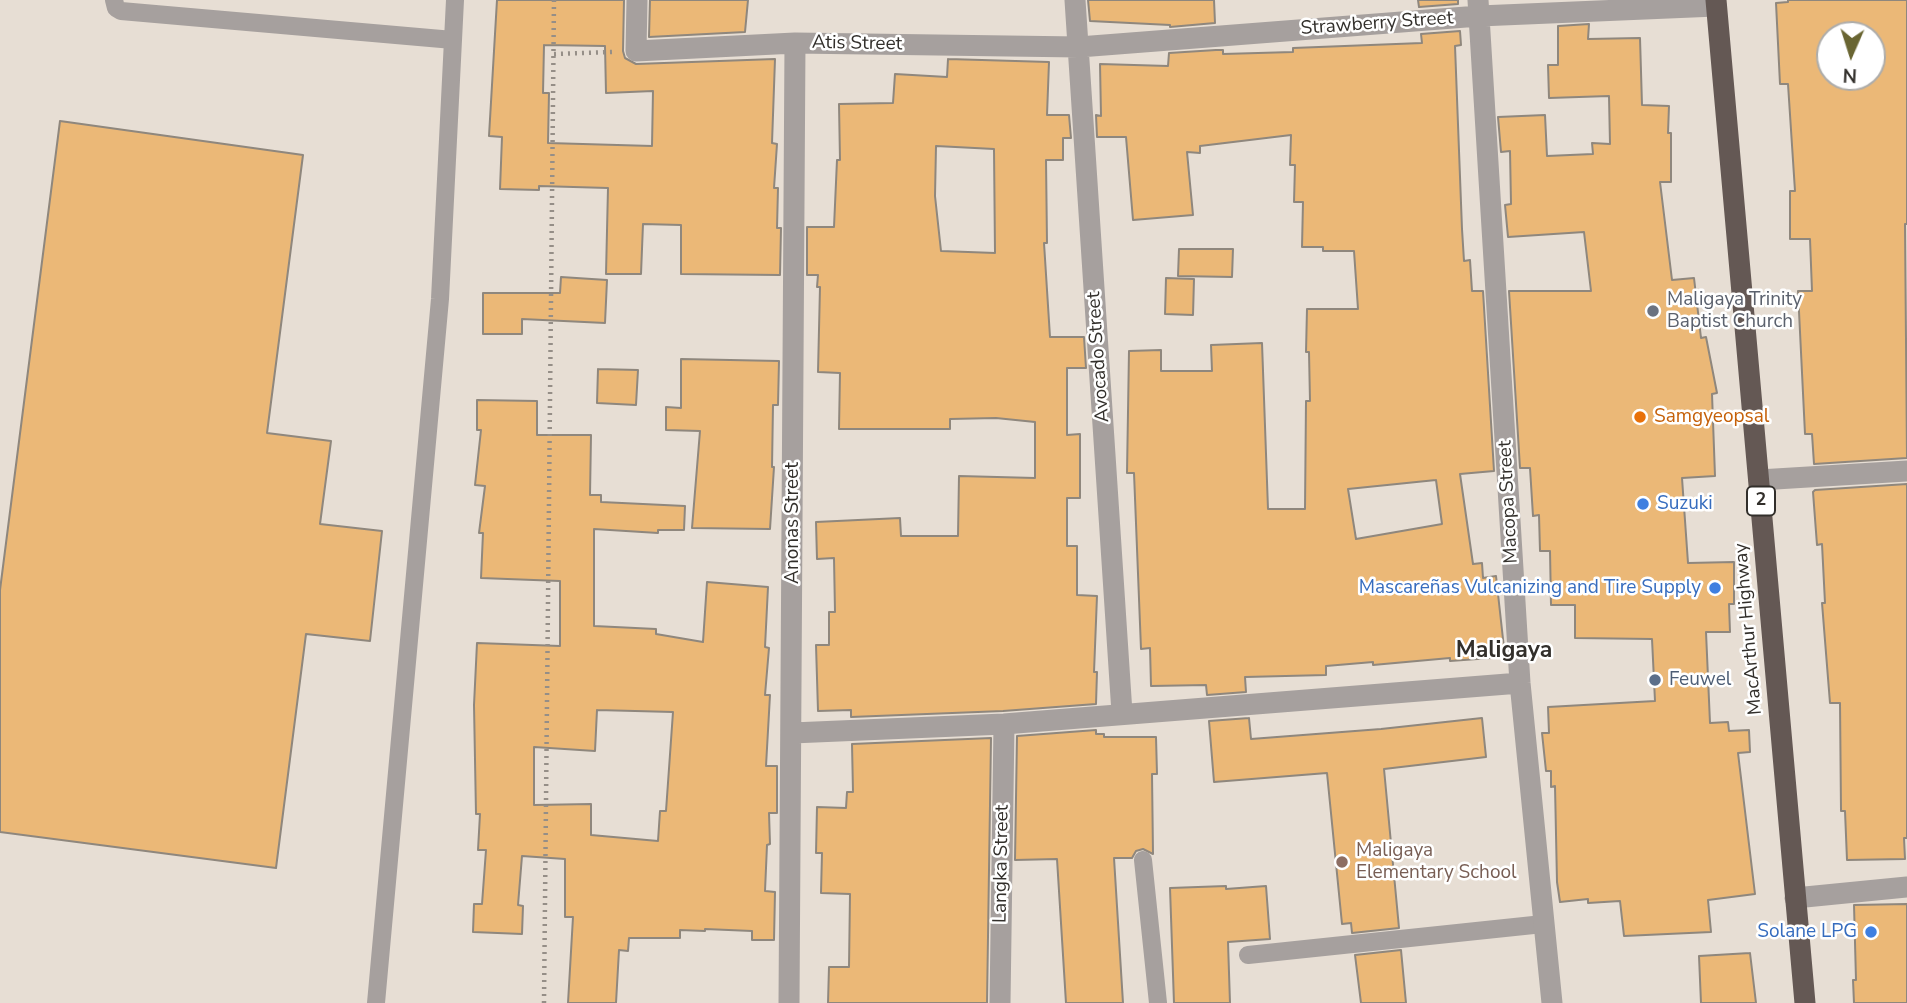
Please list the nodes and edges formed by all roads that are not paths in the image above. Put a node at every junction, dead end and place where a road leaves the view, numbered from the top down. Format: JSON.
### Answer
{"nodes":[{"id":1,"x":114,"y":0,"type":"edge"},
{"id":2,"x":455,"y":0,"type":"edge"},
{"id":3,"x":637,"y":0,"type":"edge"},
{"id":4,"x":1075,"y":0,"type":"edge"},
{"id":5,"x":1716,"y":3,"type":"edge"},
{"id":6,"x":1479,"y":8,"type":"edge"},
{"id":7,"x":453,"y":40,"type":"junction"},
{"id":8,"x":795,"y":43,"type":"junction"},
{"id":9,"x":1079,"y":47,"type":"junction"},
{"id":10,"x":1907,"y":471,"type":"edge"},
{"id":11,"x":1759,"y":480,"type":"junction"},
{"id":12,"x":1520,"y":682,"type":"junction"},
{"id":13,"x":1122,"y":713,"type":"junction"},
{"id":14,"x":1004,"y":724,"type":"junction"},
{"id":15,"x":792,"y":733,"type":"junction"},
{"id":16,"x":1143,"y":860,"type":"dead end"},
{"id":17,"x":1907,"y":887,"type":"edge"},
{"id":18,"x":1795,"y":898,"type":"junction"},
{"id":19,"x":1542,"y":924,"type":"junction"},
{"id":20,"x":1248,"y":955,"type":"dead end"},
{"id":21,"x":376,"y":1003,"type":"edge"},
{"id":22,"x":789,"y":1003,"type":"edge"},
{"id":23,"x":1000,"y":1003,"type":"edge"},
{"id":24,"x":1158,"y":1003,"type":"edge"},
{"id":25,"x":1552,"y":1003,"type":"edge"},
{"id":26,"x":1805,"y":1003,"type":"edge"}],
"edges":[{"from":1,"to":7,"type":"lane"},
{"from":2,"to":7,"type":"lane"},
{"from":3,"to":8,"type":"street","name":"Atis Street"},
{"from":4,"to":9,"type":"street","name":"Avocado Street"},
{"from":5,"to":6,"type":"street","name":"Strawberry Street"},
{"from":5,"to":11,"type":"highway","name":"MacArthur Highway","number":"2"},
{"from":6,"to":9,"type":"street","name":"Strawberry Street"},
{"from":6,"to":12,"type":"street","name":"Macopa Street"},
{"from":7,"to":21,"type":"lane"},
{"from":8,"to":9,"type":"street","name":"Atis Street"},
{"from":8,"to":15,"type":"street","name":"Anonas Street"},
{"from":9,"to":13,"type":"street","name":"Avocado Street"},
{"from":10,"to":11,"type":"street"},
{"from":11,"to":18,"type":"highway","name":"MacArthur Highway","number":"2"},
{"from":12,"to":13,"type":"street"},
{"from":12,"to":19,"type":"street","name":"Macopa Street"},
{"from":13,"to":14,"type":"street"},
{"from":14,"to":15,"type":"street"},
{"from":14,"to":23,"type":"street","name":"Langka Street"},
{"from":15,"to":22,"type":"street","name":"Anonas Street"},
{"from":16,"to":24,"type":"lane"},
{"from":17,"to":18,"type":"street"},
{"from":18,"to":26,"type":"highway","name":"MacArthur Highway","number":"2"},
{"from":19,"to":20,"type":"lane"},
{"from":19,"to":25,"type":"street","name":"Macopa Street"}]}
